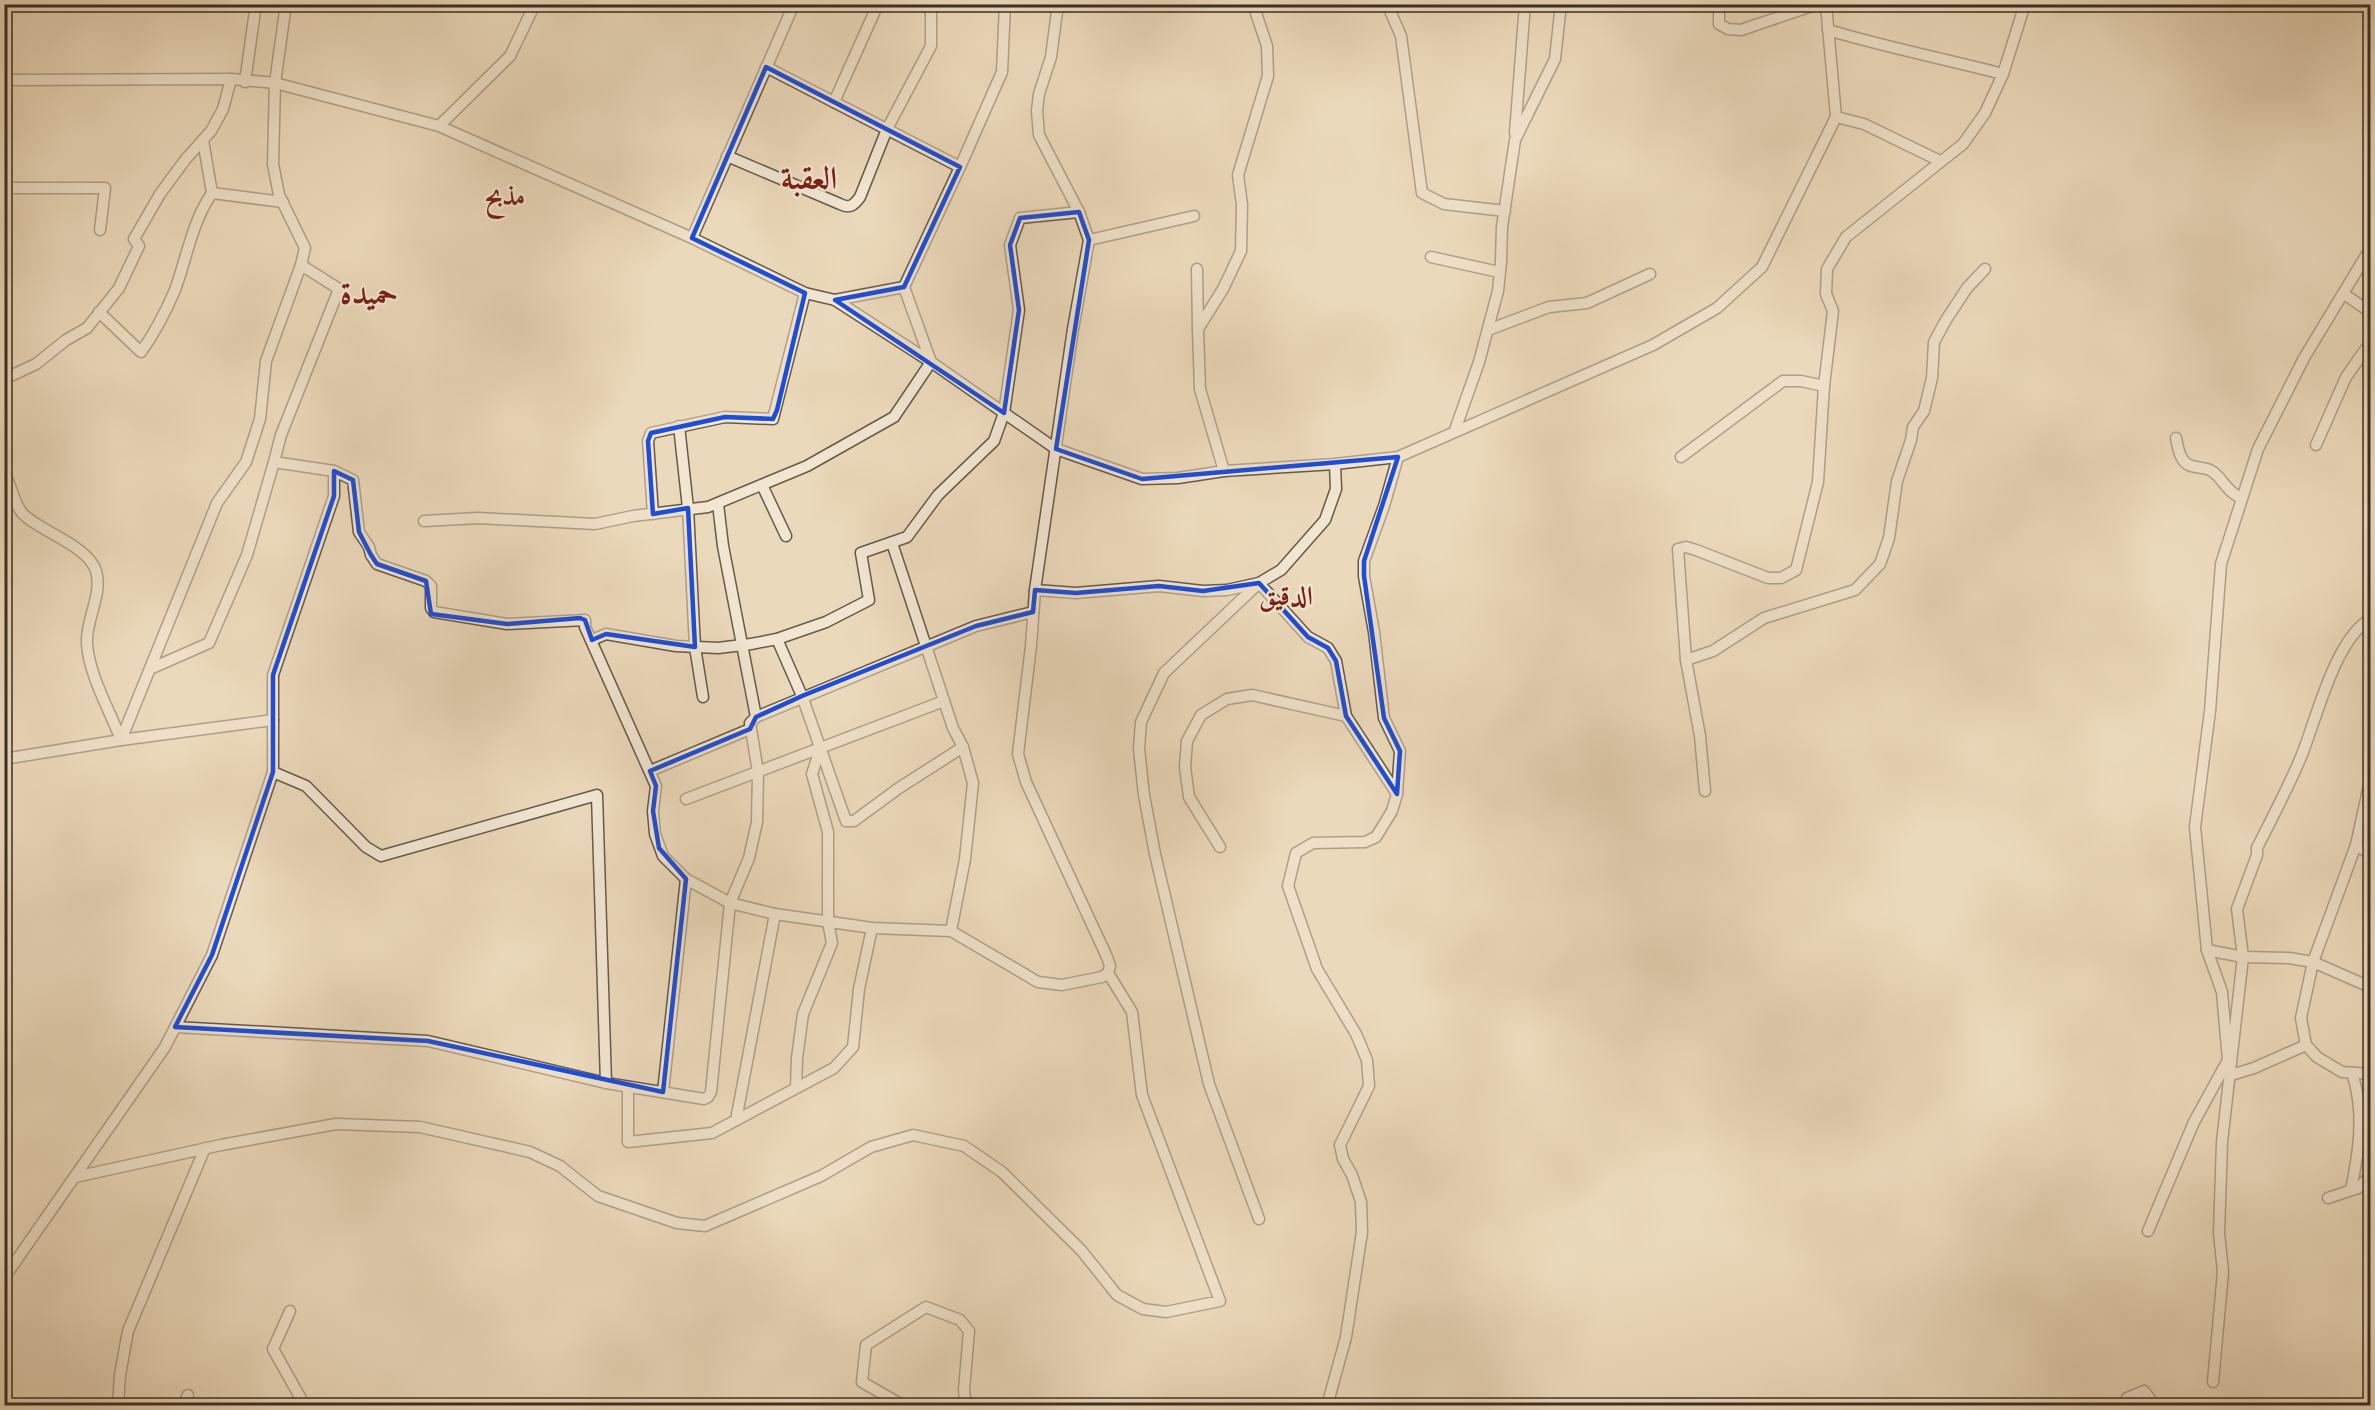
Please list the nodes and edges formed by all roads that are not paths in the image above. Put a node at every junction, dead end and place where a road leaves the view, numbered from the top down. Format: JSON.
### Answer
{"nodes":[{"id":1,"x":256,"y":4,"type":"edge"},
{"id":2,"x":286,"y":4,"type":"edge"},
{"id":3,"x":535,"y":4,"type":"edge"},
{"id":4,"x":794,"y":4,"type":"edge"},
{"id":5,"x":878,"y":4,"type":"edge"},
{"id":6,"x":932,"y":4,"type":"edge"},
{"id":7,"x":1005,"y":4,"type":"edge"},
{"id":8,"x":1058,"y":4,"type":"edge"},
{"id":9,"x":1253,"y":4,"type":"edge"},
{"id":10,"x":1387,"y":4,"type":"edge"},
{"id":11,"x":1525,"y":4,"type":"edge"},
{"id":12,"x":1561,"y":4,"type":"edge"},
{"id":13,"x":1719,"y":4,"type":"edge"},
{"id":14,"x":1818,"y":4,"type":"edge"},
{"id":15,"x":1826,"y":4,"type":"edge"},
{"id":16,"x":2025,"y":4,"type":"edge"},
{"id":17,"x":1828,"y":30,"type":"junction"},
{"id":18,"x":766,"y":67,"type":"junction"},
{"id":19,"x":2003,"y":74,"type":"junction"},
{"id":20,"x":4,"y":80,"type":"edge"},
{"id":21,"x":231,"y":80,"type":"junction"},
{"id":22,"x":245,"y":82,"type":"junction"},
{"id":23,"x":275,"y":83,"type":"junction"},
{"id":24,"x":834,"y":102,"type":"junction"},
{"id":25,"x":1836,"y":117,"type":"junction"},
{"id":26,"x":439,"y":126,"type":"junction"},
{"id":27,"x":887,"y":129,"type":"junction"},
{"id":28,"x":203,"y":140,"type":"junction"},
{"id":29,"x":1515,"y":140,"type":"junction"},
{"id":30,"x":728,"y":156,"type":"junction"},
{"id":31,"x":1940,"y":161,"type":"junction"},
{"id":32,"x":960,"y":167,"type":"junction"},
{"id":33,"x":4,"y":188,"type":"edge"},
{"id":34,"x":212,"y":193,"type":"junction"},
{"id":35,"x":283,"y":202,"type":"junction"},
{"id":36,"x":1505,"y":211,"type":"junction"},
{"id":37,"x":1079,"y":212,"type":"junction"},
{"id":38,"x":1194,"y":216,"type":"dead end"},
{"id":39,"x":100,"y":230,"type":"dead end"},
{"id":40,"x":692,"y":238,"type":"junction"},
{"id":41,"x":1089,"y":240,"type":"junction"},
{"id":42,"x":2370,"y":249,"type":"edge"},
{"id":43,"x":1431,"y":257,"type":"dead end"},
{"id":44,"x":301,"y":265,"type":"junction"},
{"id":45,"x":1197,"y":269,"type":"dead end"},
{"id":46,"x":1985,"y":269,"type":"dead end"},
{"id":47,"x":1499,"y":272,"type":"junction"},
{"id":48,"x":1650,"y":274,"type":"dead end"},
{"id":49,"x":904,"y":287,"type":"junction"},
{"id":50,"x":805,"y":292,"type":"junction"},
{"id":51,"x":2344,"y":294,"type":"junction"},
{"id":52,"x":835,"y":300,"type":"junction"},
{"id":53,"x":99,"y":312,"type":"junction"},
{"id":54,"x":2370,"y":312,"type":"edge"},
{"id":55,"x":1198,"y":329,"type":"junction"},
{"id":56,"x":1488,"y":330,"type":"junction"},
{"id":57,"x":2370,"y":343,"type":"edge"},
{"id":58,"x":931,"y":362,"type":"junction"},
{"id":59,"x":4,"y":380,"type":"edge"},
{"id":60,"x":1824,"y":386,"type":"junction"},
{"id":61,"x":1004,"y":413,"type":"junction"},
{"id":62,"x":679,"y":426,"type":"junction"},
{"id":63,"x":1455,"y":430,"type":"junction"},
{"id":64,"x":2176,"y":438,"type":"dead end"},
{"id":65,"x":2316,"y":445,"type":"dead end"},
{"id":66,"x":1056,"y":449,"type":"junction"},
{"id":67,"x":1398,"y":457,"type":"junction"},
{"id":68,"x":1681,"y":457,"type":"dead end"},
{"id":69,"x":274,"y":462,"type":"junction"},
{"id":70,"x":1335,"y":464,"type":"junction"},
{"id":71,"x":334,"y":471,"type":"junction"},
{"id":72,"x":1224,"y":471,"type":"junction"},
{"id":73,"x":4,"y":474,"type":"edge"},
{"id":74,"x":762,"y":485,"type":"junction"},
{"id":75,"x":2241,"y":498,"type":"junction"},
{"id":76,"x":718,"y":504,"type":"junction"},
{"id":77,"x":688,"y":508,"type":"junction"},
{"id":78,"x":653,"y":513,"type":"junction"},
{"id":79,"x":424,"y":521,"type":"dead end"},
{"id":80,"x":786,"y":536,"type":"dead end"},
{"id":81,"x":892,"y":543,"type":"junction"},
{"id":82,"x":1259,"y":583,"type":"junction"},
{"id":83,"x":1035,"y":590,"type":"junction"},
{"id":84,"x":1033,"y":612,"type":"junction"},
{"id":85,"x":2370,"y":619,"type":"edge"},
{"id":86,"x":777,"y":639,"type":"junction"},
{"id":87,"x":592,"y":640,"type":"junction"},
{"id":88,"x":743,"y":645,"type":"junction"},
{"id":89,"x":927,"y":645,"type":"junction"},
{"id":90,"x":695,"y":647,"type":"junction"},
{"id":91,"x":1686,"y":660,"type":"junction"},
{"id":92,"x":150,"y":669,"type":"junction"},
{"id":93,"x":802,"y":696,"type":"junction"},
{"id":94,"x":703,"y":697,"type":"dead end"},
{"id":95,"x":944,"y":701,"type":"junction"},
{"id":96,"x":1346,"y":716,"type":"junction"},
{"id":97,"x":756,"y":717,"type":"junction"},
{"id":98,"x":273,"y":720,"type":"junction"},
{"id":99,"x":750,"y":729,"type":"junction"},
{"id":100,"x":121,"y":740,"type":"junction"},
{"id":101,"x":821,"y":746,"type":"junction"},
{"id":102,"x":963,"y":747,"type":"junction"},
{"id":103,"x":4,"y":759,"type":"edge"},
{"id":104,"x":650,"y":771,"type":"junction"},
{"id":105,"x":273,"y":772,"type":"junction"},
{"id":106,"x":758,"y":772,"type":"junction"},
{"id":107,"x":2370,"y":781,"type":"edge"},
{"id":108,"x":1705,"y":791,"type":"dead end"},
{"id":109,"x":1397,"y":794,"type":"junction"},
{"id":110,"x":686,"y":799,"type":"dead end"},
{"id":111,"x":2356,"y":845,"type":"junction"},
{"id":112,"x":1220,"y":846,"type":"dead end"},
{"id":113,"x":2370,"y":854,"type":"edge"},
{"id":114,"x":686,"y":879,"type":"junction"},
{"id":115,"x":730,"y":903,"type":"junction"},
{"id":116,"x":775,"y":914,"type":"junction"},
{"id":117,"x":828,"y":922,"type":"junction"},
{"id":118,"x":872,"y":928,"type":"junction"},
{"id":119,"x":951,"y":931,"type":"junction"},
{"id":120,"x":2207,"y":950,"type":"junction"},
{"id":121,"x":2243,"y":957,"type":"junction"},
{"id":122,"x":2313,"y":962,"type":"junction"},
{"id":123,"x":1108,"y":973,"type":"junction"},
{"id":124,"x":2370,"y":987,"type":"edge"},
{"id":125,"x":175,"y":1027,"type":"junction"},
{"id":126,"x":2306,"y":1045,"type":"junction"},
{"id":127,"x":2352,"y":1072,"type":"junction"},
{"id":128,"x":2231,"y":1074,"type":"junction"},
{"id":129,"x":2370,"y":1074,"type":"edge"},
{"id":130,"x":606,"y":1083,"type":"junction"},
{"id":131,"x":628,"y":1087,"type":"junction"},
{"id":132,"x":796,"y":1087,"type":"junction"},
{"id":133,"x":663,"y":1092,"type":"junction"},
{"id":134,"x":736,"y":1120,"type":"junction"},
{"id":135,"x":205,"y":1148,"type":"junction"},
{"id":136,"x":2370,"y":1176,"type":"edge"},
{"id":137,"x":75,"y":1177,"type":"junction"},
{"id":138,"x":2351,"y":1190,"type":"junction"},
{"id":139,"x":2328,"y":1198,"type":"dead end"},
{"id":140,"x":1259,"y":1219,"type":"dead end"},
{"id":141,"x":2148,"y":1230,"type":"dead end"},
{"id":142,"x":4,"y":1278,"type":"edge"},
{"id":143,"x":290,"y":1311,"type":"dead end"},
{"id":144,"x":2213,"y":1382,"type":"dead end"},
{"id":145,"x":188,"y":1395,"type":"dead end"},
{"id":146,"x":118,"y":1406,"type":"edge"},
{"id":147,"x":183,"y":1406,"type":"edge"},
{"id":148,"x":305,"y":1406,"type":"edge"},
{"id":149,"x":904,"y":1406,"type":"edge"},
{"id":150,"x":973,"y":1406,"type":"edge"},
{"id":151,"x":1327,"y":1406,"type":"edge"},
{"id":152,"x":2126,"y":1406,"type":"edge"},
{"id":153,"x":2155,"y":1406,"type":"edge"}],
"edges":[{"from":1,"to":22,"type":"street"},
{"from":2,"to":23,"type":"street"},
{"from":3,"to":26,"type":"street"},
{"from":4,"to":18,"type":"street"},
{"from":5,"to":24,"type":"street"},
{"from":6,"to":27,"type":"street"},
{"from":7,"to":32,"type":"street"},
{"from":8,"to":37,"type":"street"},
{"from":9,"to":55,"type":"street"},
{"from":10,"to":36,"type":"street"},
{"from":11,"to":29,"type":"street"},
{"from":12,"to":29,"type":"street"},
{"from":13,"to":14,"type":"street"},
{"from":15,"to":17,"type":"street"},
{"from":16,"to":19,"type":"street"},
{"from":17,"to":19,"type":"street"},
{"from":17,"to":25,"type":"street"},
{"from":18,"to":24,"type":"street"},
{"from":18,"to":30,"type":"street"},
{"from":19,"to":31,"type":"street"},
{"from":20,"to":21,"type":"street"},
{"from":21,"to":22,"type":"street"},
{"from":21,"to":28,"type":"street"},
{"from":22,"to":23,"type":"street"},
{"from":23,"to":26,"type":"street"},
{"from":23,"to":35,"type":"street"},
{"from":24,"to":27,"type":"street"},
{"from":25,"to":31,"type":"street"},
{"from":25,"to":63,"type":"street"},
{"from":26,"to":40,"type":"street"},
{"from":27,"to":30,"type":"street"},
{"from":27,"to":32,"type":"street"},
{"from":28,"to":34,"type":"street"},
{"from":28,"to":53,"type":"street"},
{"from":29,"to":36,"type":"street"},
{"from":30,"to":40,"type":"street"},
{"from":31,"to":60,"type":"street"},
{"from":32,"to":49,"type":"street"},
{"from":33,"to":39,"type":"street"},
{"from":34,"to":35,"type":"street"},
{"from":34,"to":53,"type":"street"},
{"from":35,"to":44,"type":"street"},
{"from":36,"to":47,"type":"street"},
{"from":37,"to":41,"type":"street"},
{"from":37,"to":61,"type":"street"},
{"from":38,"to":41,"type":"street"},
{"from":40,"to":50,"type":"street"},
{"from":41,"to":66,"type":"street"},
{"from":42,"to":51,"type":"street"},
{"from":43,"to":47,"type":"street"},
{"from":44,"to":69,"type":"street"},
{"from":44,"to":92,"type":"street"},
{"from":45,"to":55,"type":"street"},
{"from":46,"to":91,"type":"street"},
{"from":47,"to":56,"type":"street"},
{"from":48,"to":56,"type":"street"},
{"from":49,"to":52,"type":"street"},
{"from":49,"to":58,"type":"street"},
{"from":50,"to":52,"type":"street"},
{"from":50,"to":62,"type":"street"},
{"from":51,"to":54,"type":"street"},
{"from":51,"to":75,"type":"street"},
{"from":52,"to":58,"type":"street"},
{"from":53,"to":59,"type":"street"},
{"from":55,"to":72,"type":"street"},
{"from":56,"to":63,"type":"street"},
{"from":57,"to":65,"type":"street"},
{"from":58,"to":61,"type":"street"},
{"from":58,"to":74,"type":"street"},
{"from":60,"to":68,"type":"street"},
{"from":60,"to":91,"type":"street"},
{"from":61,"to":66,"type":"street"},
{"from":61,"to":81,"type":"street"},
{"from":62,"to":77,"type":"street"},
{"from":62,"to":78,"type":"street"},
{"from":63,"to":67,"type":"street"},
{"from":64,"to":75,"type":"street"},
{"from":66,"to":72,"type":"street"},
{"from":66,"to":83,"type":"street"},
{"from":67,"to":70,"type":"street"},
{"from":67,"to":109,"type":"street"},
{"from":69,"to":71,"type":"street"},
{"from":69,"to":92,"type":"street"},
{"from":70,"to":72,"type":"street"},
{"from":70,"to":82,"type":"street"},
{"from":71,"to":87,"type":"street"},
{"from":71,"to":98,"type":"street"},
{"from":73,"to":100,"type":"street"},
{"from":74,"to":76,"type":"street"},
{"from":74,"to":80,"type":"street"},
{"from":75,"to":120,"type":"street"},
{"from":76,"to":77,"type":"street"},
{"from":76,"to":88,"type":"street"},
{"from":77,"to":78,"type":"street"},
{"from":77,"to":90,"type":"street"},
{"from":78,"to":79,"type":"street"},
{"from":81,"to":86,"type":"street"},
{"from":81,"to":89,"type":"street"},
{"from":82,"to":83,"type":"street"},
{"from":82,"to":96,"type":"street"},
{"from":82,"to":140,"type":"street"},
{"from":83,"to":84,"type":"street"},
{"from":84,"to":89,"type":"street"},
{"from":84,"to":123,"type":"street"},
{"from":85,"to":121,"type":"street"},
{"from":86,"to":88,"type":"street"},
{"from":86,"to":93,"type":"street"},
{"from":87,"to":90,"type":"street"},
{"from":87,"to":104,"type":"street"},
{"from":88,"to":90,"type":"street"},
{"from":88,"to":97,"type":"street"},
{"from":89,"to":93,"type":"street"},
{"from":89,"to":95,"type":"street"},
{"from":90,"to":94,"type":"street"},
{"from":91,"to":108,"type":"street"},
{"from":92,"to":100,"type":"street"},
{"from":93,"to":97,"type":"street"},
{"from":93,"to":101,"type":"street"},
{"from":95,"to":101,"type":"street"},
{"from":95,"to":102,"type":"street"},
{"from":96,"to":109,"type":"street"},
{"from":96,"to":112,"type":"street"},
{"from":97,"to":99,"type":"street"},
{"from":98,"to":100,"type":"street"},
{"from":98,"to":105,"type":"street"},
{"from":99,"to":104,"type":"street"},
{"from":99,"to":106,"type":"street"},
{"from":100,"to":103,"type":"street"},
{"from":101,"to":102,"type":"street"},
{"from":101,"to":106,"type":"street"},
{"from":101,"to":117,"type":"street"},
{"from":102,"to":119,"type":"street"},
{"from":104,"to":114,"type":"street"},
{"from":105,"to":125,"type":"street"},
{"from":105,"to":130,"type":"street"},
{"from":106,"to":110,"type":"street"},
{"from":106,"to":115,"type":"street"},
{"from":107,"to":111,"type":"street"},
{"from":109,"to":151,"type":"street"},
{"from":111,"to":113,"type":"street"},
{"from":111,"to":122,"type":"street"},
{"from":114,"to":115,"type":"street"},
{"from":114,"to":133,"type":"street"},
{"from":115,"to":116,"type":"street"},
{"from":115,"to":133,"type":"street"},
{"from":116,"to":117,"type":"street"},
{"from":116,"to":134,"type":"street"},
{"from":117,"to":118,"type":"street"},
{"from":117,"to":132,"type":"street"},
{"from":118,"to":119,"type":"street"},
{"from":118,"to":132,"type":"street"},
{"from":119,"to":123,"type":"street"},
{"from":120,"to":121,"type":"street"},
{"from":120,"to":141,"type":"street"},
{"from":121,"to":122,"type":"street"},
{"from":121,"to":128,"type":"street"},
{"from":122,"to":124,"type":"street"},
{"from":122,"to":126,"type":"street"},
{"from":123,"to":135,"type":"street"},
{"from":125,"to":130,"type":"street"},
{"from":125,"to":137,"type":"street"},
{"from":126,"to":127,"type":"street"},
{"from":126,"to":128,"type":"street"},
{"from":127,"to":129,"type":"street"},
{"from":127,"to":138,"type":"street"},
{"from":128,"to":144,"type":"street"},
{"from":130,"to":131,"type":"street"},
{"from":131,"to":133,"type":"street"},
{"from":131,"to":134,"type":"street"},
{"from":132,"to":134,"type":"street"},
{"from":135,"to":137,"type":"street"},
{"from":135,"to":146,"type":"street"},
{"from":136,"to":138,"type":"street"},
{"from":137,"to":142,"type":"street"},
{"from":138,"to":139,"type":"street"},
{"from":143,"to":148,"type":"street"},
{"from":145,"to":147,"type":"street"},
{"from":149,"to":150,"type":"street"},
{"from":152,"to":153,"type":"street"}]}
